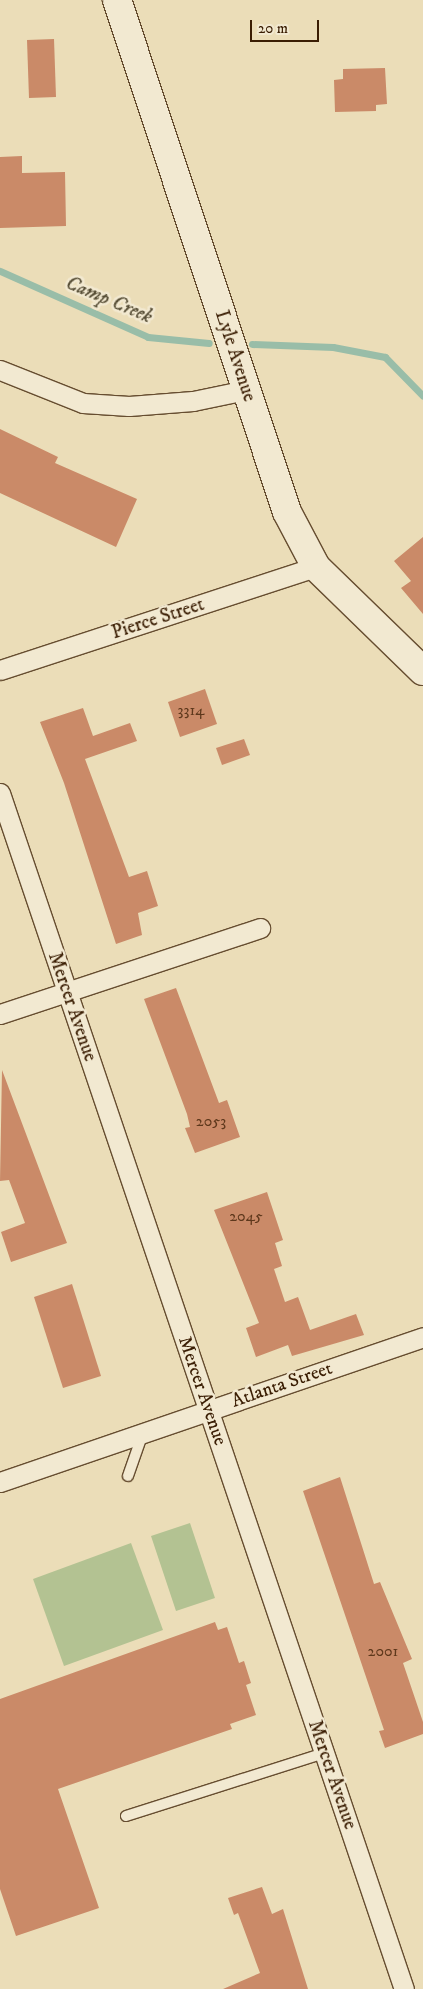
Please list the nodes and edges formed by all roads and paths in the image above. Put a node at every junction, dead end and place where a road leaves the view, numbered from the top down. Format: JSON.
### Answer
{"nodes":[{"id":1,"x":117,"y":0,"type":"edge"},
{"id":2,"x":0,"y":370,"type":"edge"},
{"id":3,"x":246,"y":390,"type":"junction"},
{"id":4,"x":316,"y":567,"type":"junction"},
{"id":5,"x":0,"y":670,"type":"edge"},
{"id":6,"x":423,"y":671,"type":"edge"},
{"id":7,"x":0,"y":793,"type":"edge"},
{"id":8,"x":260,"y":928,"type":"dead end"},
{"id":9,"x":67,"y":991,"type":"junction"},
{"id":10,"x":0,"y":1014,"type":"edge"},
{"id":11,"x":423,"y":1337,"type":"edge"},
{"id":12,"x":209,"y":1410,"type":"junction"},
{"id":13,"x":143,"y":1433,"type":"junction"},
{"id":14,"x":128,"y":1476,"type":"dead end"},
{"id":15,"x":0,"y":1482,"type":"edge"},
{"id":16,"x":325,"y":1753,"type":"junction"},
{"id":17,"x":126,"y":1816,"type":"dead end"},
{"id":18,"x":404,"y":1989,"type":"edge"}],
"edges":[{"from":1,"to":3,"type":"street","name":"Lyle Avenue"},
{"from":2,"to":3,"type":"street"},
{"from":3,"to":4,"type":"street","name":"Lyle Avenue"},
{"from":4,"to":5,"type":"street","name":"Pierce Street"},
{"from":4,"to":6,"type":"street","name":"Lyle Avenue"},
{"from":7,"to":9,"type":"street","name":"Mercer Avenue"},
{"from":8,"to":9,"type":"street"},
{"from":9,"to":10,"type":"street"},
{"from":9,"to":12,"type":"street","name":"Mercer Avenue"},
{"from":11,"to":12,"type":"street","name":"Atlanta Street"},
{"from":12,"to":13,"type":"street","name":"Atlanta Street"},
{"from":12,"to":16,"type":"street","name":"Mercer Avenue"},
{"from":13,"to":14,"type":"lane"},
{"from":13,"to":15,"type":"street","name":"Atlanta Street"},
{"from":16,"to":17,"type":"lane"},
{"from":16,"to":18,"type":"street","name":"Mercer Avenue"}]}
